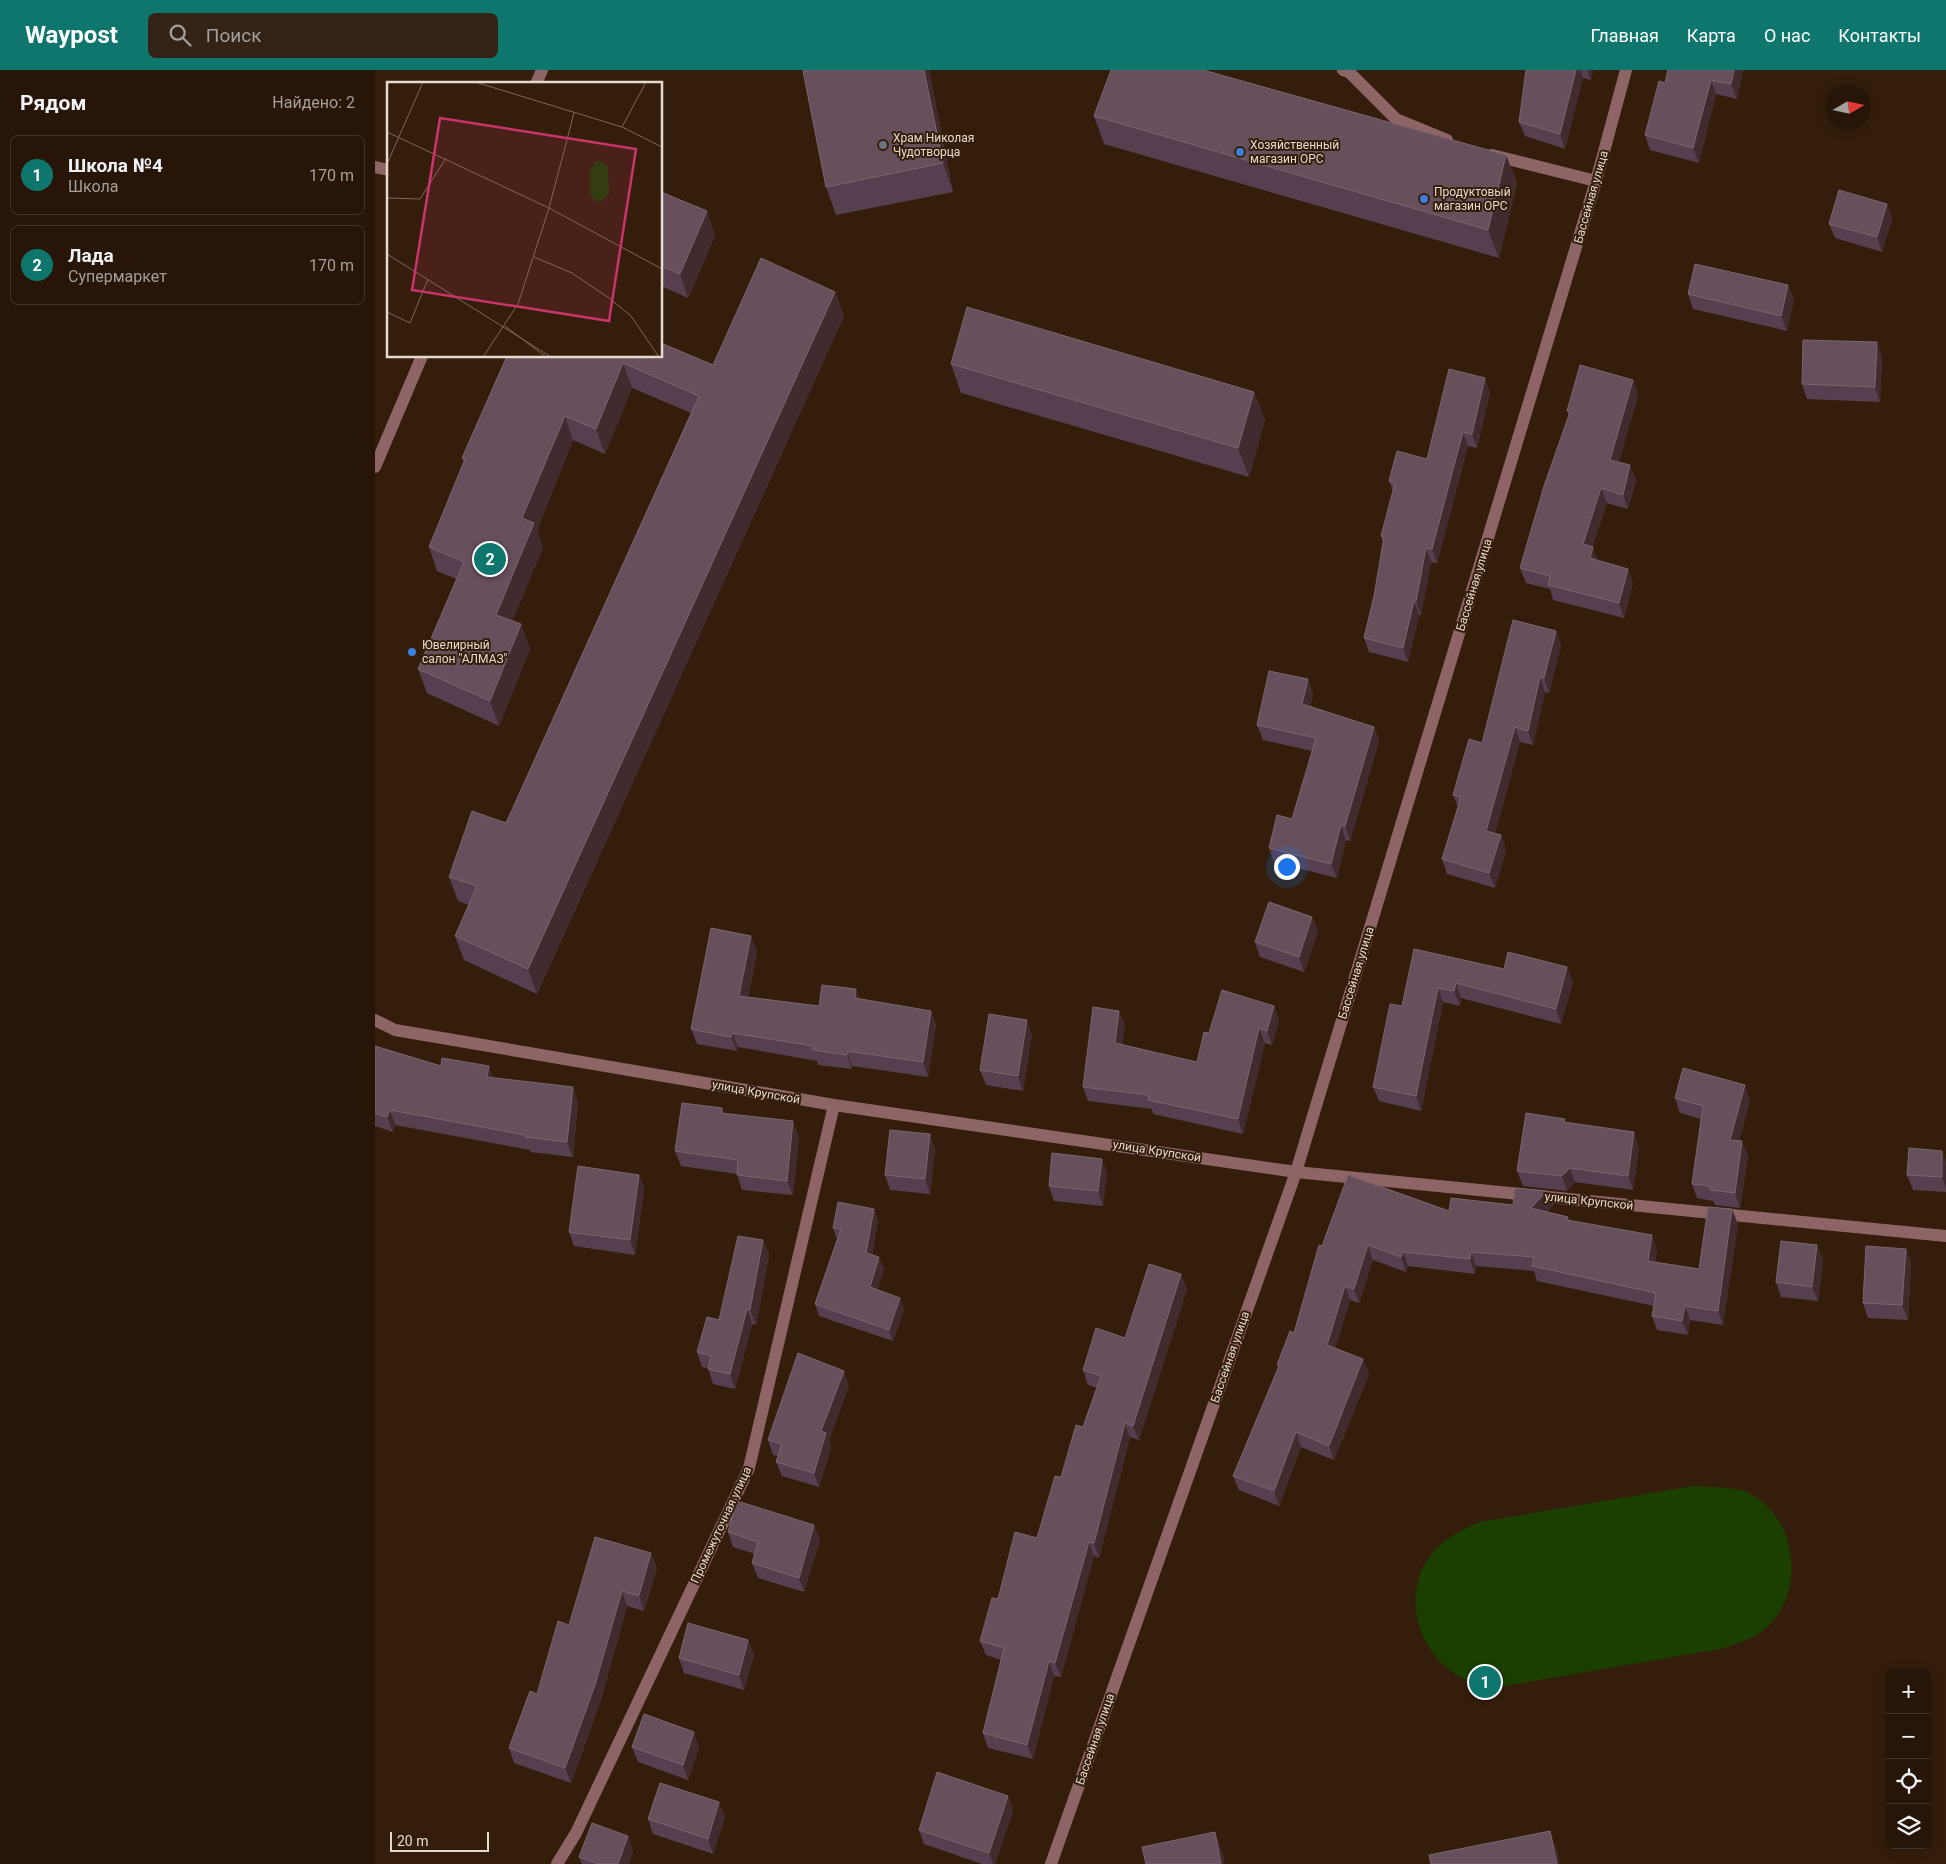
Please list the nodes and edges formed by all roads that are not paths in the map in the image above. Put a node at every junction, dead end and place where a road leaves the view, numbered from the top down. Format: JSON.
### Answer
{"nodes":[{"id":1,"x":542,"y":70,"type":"edge"},
{"id":2,"x":1343,"y":70,"type":"edge"},
{"id":3,"x":1626,"y":70,"type":"edge"},
{"id":4,"x":537,"y":82,"type":"edge"},
{"id":5,"x":1455,"y":144,"type":"edge"},
{"id":6,"x":1482,"y":152,"type":"edge"},
{"id":7,"x":1596,"y":181,"type":"junction"},
{"id":8,"x":421,"y":358,"type":"edge"},
{"id":9,"x":375,"y":467,"type":"edge"},
{"id":10,"x":375,"y":1020,"type":"edge"},
{"id":11,"x":834,"y":1105,"type":"junction"},
{"id":12,"x":1295,"y":1172,"type":"junction"},
{"id":13,"x":1946,"y":1236,"type":"edge"},
{"id":14,"x":557,"y":1864,"type":"edge"},
{"id":15,"x":1051,"y":1864,"type":"edge"}],
"edges":[{"from":1,"to":4,"type":"street"},
{"from":2,"to":5,"type":"street"},
{"from":3,"to":7,"type":"street","name":"Бассейная улица"},
{"from":6,"to":7,"type":"street"},
{"from":7,"to":12,"type":"street","name":"Бассейная улица"},
{"from":8,"to":9,"type":"street"},
{"from":10,"to":11,"type":"street","name":"улица Крупской"},
{"from":11,"to":12,"type":"street","name":"улица Крупской"},
{"from":11,"to":14,"type":"street","name":"Промежуточная улица"},
{"from":12,"to":13,"type":"street","name":"улица Крупской"},
{"from":12,"to":15,"type":"street","name":"Бассейная улица"}]}
